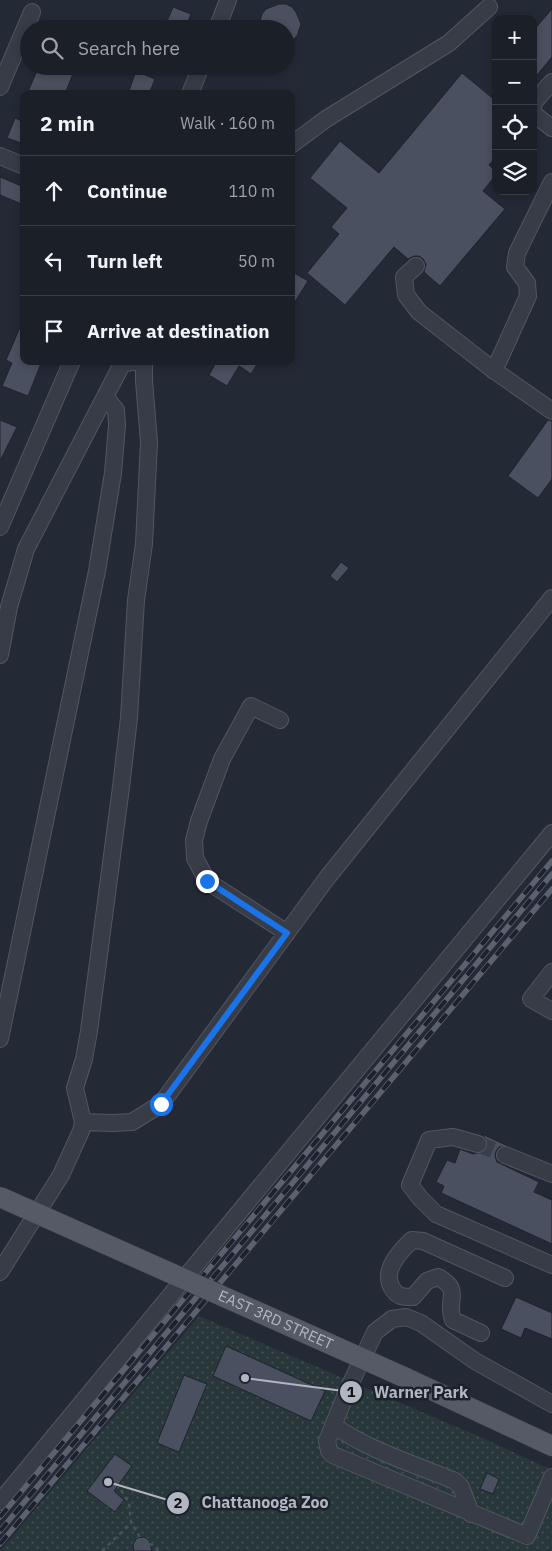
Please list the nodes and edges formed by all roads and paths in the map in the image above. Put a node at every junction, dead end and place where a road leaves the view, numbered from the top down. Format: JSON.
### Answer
{"nodes":[{"id":1,"x":228,"y":0,"type":"edge"},
{"id":2,"x":489,"y":7,"type":"dead end"},
{"id":3,"x":32,"y":12,"type":"dead end"},
{"id":4,"x":29,"y":20,"type":"edge"},
{"id":5,"x":220,"y":20,"type":"edge"},
{"id":6,"x":20,"y":40,"type":"edge"},
{"id":7,"x":198,"y":75,"type":"edge"},
{"id":8,"x":552,"y":82,"type":"edge"},
{"id":9,"x":0,"y":87,"type":"edge"},
{"id":10,"x":192,"y":90,"type":"edge"},
{"id":11,"x":534,"y":105,"type":"edge"},
{"id":12,"x":537,"y":117,"type":"edge"},
{"id":13,"x":552,"y":128,"type":"edge"},
{"id":14,"x":295,"y":143,"type":"edge"},
{"id":15,"x":0,"y":156,"type":"edge"},
{"id":16,"x":20,"y":164,"type":"edge"},
{"id":17,"x":552,"y":182,"type":"edge"},
{"id":18,"x":416,"y":266,"type":"dead end"},
{"id":19,"x":70,"y":365,"type":"edge"},
{"id":20,"x":122,"y":365,"type":"edge"},
{"id":21,"x":144,"y":365,"type":"edge"},
{"id":22,"x":494,"y":371,"type":"junction"},
{"id":23,"x":106,"y":398,"type":"junction"},
{"id":24,"x":549,"y":404,"type":"edge"},
{"id":25,"x":7,"y":492,"type":"edge"},
{"id":26,"x":0,"y":527,"type":"edge"},
{"id":27,"x":552,"y":598,"type":"edge"},
{"id":28,"x":0,"y":654,"type":"edge"},
{"id":29,"x":280,"y":720,"type":"dead end"},
{"id":30,"x":552,"y":833,"type":"edge"},
{"id":31,"x":287,"y":933,"type":"junction"},
{"id":32,"x":552,"y":972,"type":"edge"},
{"id":33,"x":552,"y":1011,"type":"edge"},
{"id":34,"x":0,"y":1038,"type":"edge"},
{"id":35,"x":84,"y":1122,"type":"junction"},
{"id":36,"x":478,"y":1144,"type":"tunnel mouth"},
{"id":37,"x":505,"y":1155,"type":"tunnel mouth"},
{"id":38,"x":552,"y":1174,"type":"edge"},
{"id":39,"x":0,"y":1197,"type":"edge"},
{"id":40,"x":552,"y":1265,"type":"edge"},
{"id":41,"x":0,"y":1272,"type":"edge"},
{"id":42,"x":505,"y":1278,"type":"dead end"},
{"id":43,"x":481,"y":1333,"type":"dead end"},
{"id":44,"x":552,"y":1404,"type":"edge"},
{"id":45,"x":333,"y":1425,"type":"junction"},
{"id":46,"x":552,"y":1446,"type":"edge"},
{"id":47,"x":552,"y":1477,"type":"edge"},
{"id":48,"x":122,"y":1490,"type":"dead end"},
{"id":49,"x":0,"y":1502,"type":"edge"},
{"id":50,"x":471,"y":1514,"type":"junction"},
{"id":51,"x":131,"y":1523,"type":"junction"},
{"id":52,"x":524,"y":1544,"type":"edge"},
{"id":53,"x":102,"y":1551,"type":"edge"},
{"id":54,"x":159,"y":1551,"type":"edge"}],
"edges":[{"from":1,"to":5,"type":"street"},
{"from":2,"to":14,"type":"street"},
{"from":3,"to":4,"type":"street"},
{"from":6,"to":9,"type":"street"},
{"from":7,"to":10,"type":"street"},
{"from":8,"to":11,"type":"street"},
{"from":12,"to":13,"type":"street"},
{"from":15,"to":16,"type":"street"},
{"from":17,"to":22,"type":"street"},
{"from":18,"to":22,"type":"street"},
{"from":19,"to":25,"type":"street"},
{"from":20,"to":23,"type":"street"},
{"from":21,"to":35,"type":"street"},
{"from":22,"to":24,"type":"street"},
{"from":23,"to":28,"type":"street"},
{"from":23,"to":34,"type":"street"},
{"from":25,"to":26,"type":"street"},
{"from":27,"to":31,"type":"street"},
{"from":29,"to":31,"type":"street"},
{"from":30,"to":49,"type":"street"},
{"from":31,"to":35,"type":"street"},
{"from":32,"to":33,"type":"street"},
{"from":35,"to":41,"type":"street"},
{"from":36,"to":40,"type":"street"},
{"from":37,"to":38,"type":"street"},
{"from":39,"to":46,"type":"main road","name":"EAST 3RD STREET","bridge":true},
{"from":42,"to":43,"type":"street"},
{"from":44,"to":45,"type":"street"},
{"from":45,"to":50,"type":"street"},
{"from":45,"to":50,"type":"street"},
{"from":47,"to":52,"type":"street"},
{"from":48,"to":51,"type":"path"},
{"from":50,"to":52,"type":"street"},
{"from":51,"to":53,"type":"path"},
{"from":51,"to":54,"type":"path"}]}
